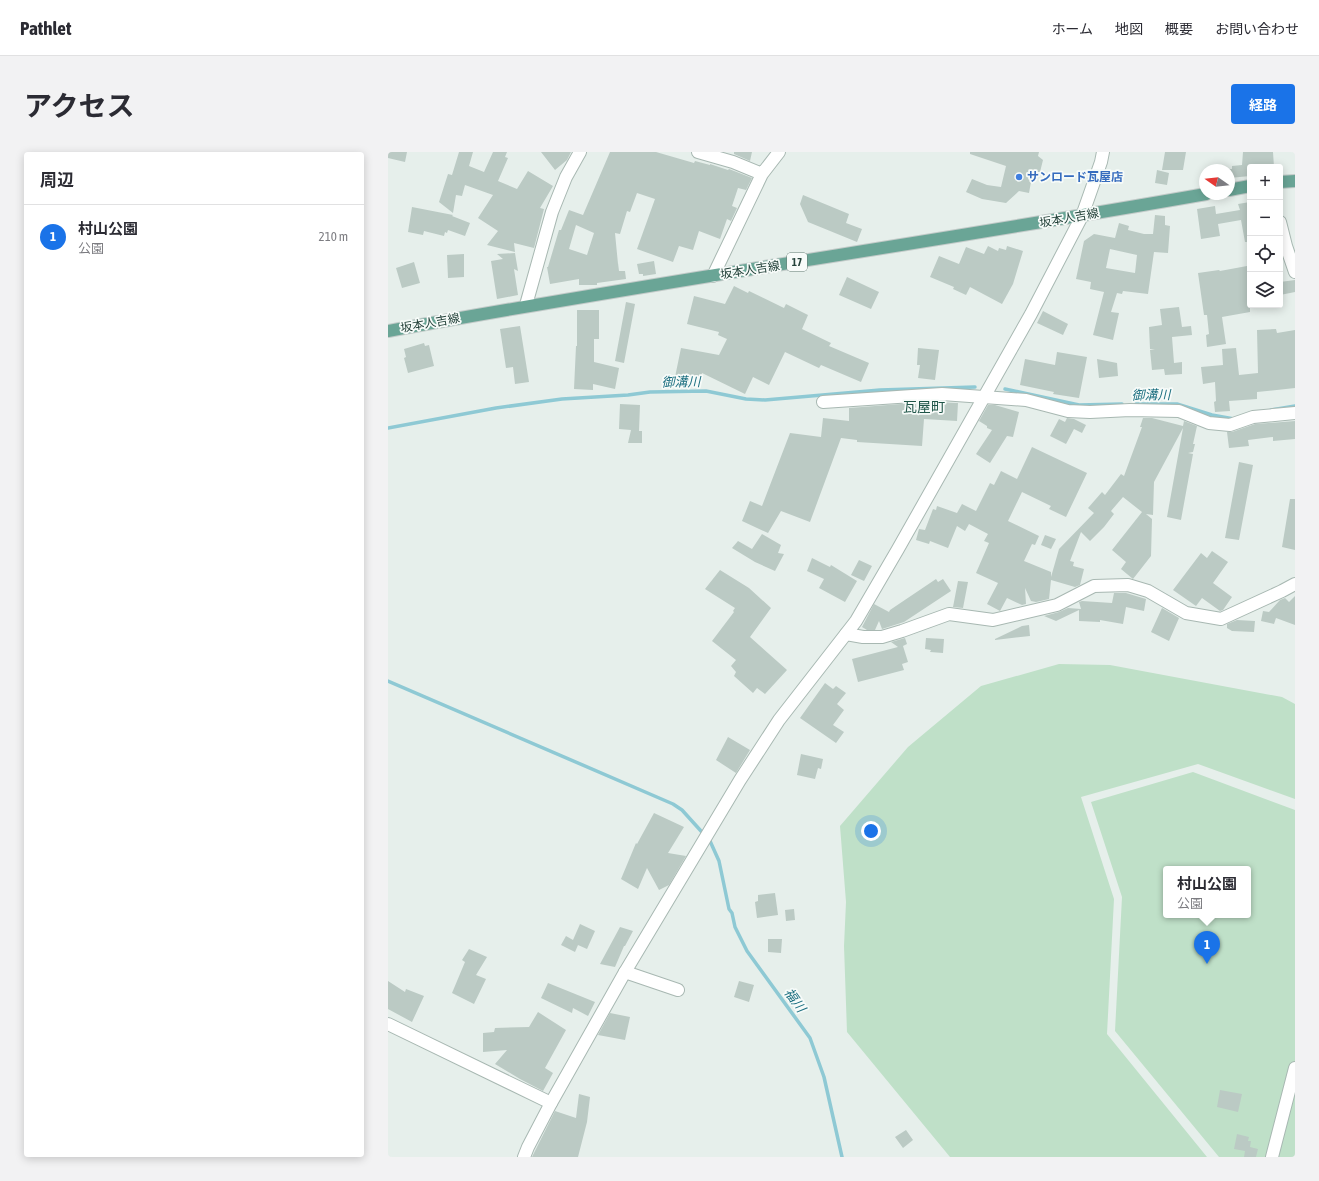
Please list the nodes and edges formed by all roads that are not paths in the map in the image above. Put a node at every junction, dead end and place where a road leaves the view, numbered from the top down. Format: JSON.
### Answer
{"nodes":[{"id":1,"x":580,"y":152,"type":"edge"},
{"id":2,"x":698,"y":152,"type":"edge"},
{"id":3,"x":779,"y":152,"type":"edge"},
{"id":4,"x":1103,"y":152,"type":"edge"},
{"id":5,"x":762,"y":174,"type":"junction"},
{"id":6,"x":1295,"y":181,"type":"edge"},
{"id":7,"x":1283,"y":182,"type":"edge"},
{"id":8,"x":1247,"y":187,"type":"edge"},
{"id":9,"x":1235,"y":189,"type":"edge"},
{"id":10,"x":1199,"y":195,"type":"edge"},
{"id":11,"x":1082,"y":216,"type":"junction"},
{"id":12,"x":1283,"y":234,"type":"edge"},
{"id":13,"x":1295,"y":272,"type":"edge"},
{"id":14,"x":713,"y":276,"type":"junction"},
{"id":15,"x":526,"y":306,"type":"junction"},
{"id":16,"x":388,"y":330,"type":"edge"},
{"id":17,"x":983,"y":397,"type":"junction"},
{"id":18,"x":823,"y":402,"type":"dead end"},
{"id":19,"x":1295,"y":413,"type":"edge"},
{"id":20,"x":1295,"y":584,"type":"edge"},
{"id":21,"x":846,"y":634,"type":"junction"},
{"id":22,"x":626,"y":972,"type":"junction"},
{"id":23,"x":678,"y":990,"type":"dead end"},
{"id":24,"x":388,"y":1024,"type":"edge"},
{"id":25,"x":1295,"y":1068,"type":"edge"},
{"id":26,"x":551,"y":1103,"type":"junction"},
{"id":27,"x":524,"y":1157,"type":"edge"},
{"id":28,"x":1272,"y":1157,"type":"edge"}],
"edges":[{"from":1,"to":15,"type":"street"},
{"from":2,"to":5,"type":"street"},
{"from":3,"to":5,"type":"street"},
{"from":4,"to":11,"type":"street"},
{"from":5,"to":14,"type":"street"},
{"from":6,"to":7,"type":"main road"},
{"from":8,"to":9,"type":"main road"},
{"from":10,"to":11,"type":"main road","name":"坂本人吉線","number":"17"},
{"from":11,"to":14,"type":"main road","name":"坂本人吉線","number":"17"},
{"from":11,"to":17,"type":"street"},
{"from":12,"to":13,"type":"street"},
{"from":14,"to":15,"type":"main road","name":"坂本人吉線","number":"17"},
{"from":15,"to":16,"type":"main road","name":"坂本人吉線","number":"17"},
{"from":17,"to":18,"type":"street"},
{"from":17,"to":19,"type":"street"},
{"from":17,"to":21,"type":"street"},
{"from":20,"to":21,"type":"street"},
{"from":21,"to":22,"type":"street"},
{"from":22,"to":23,"type":"street"},
{"from":22,"to":26,"type":"street"},
{"from":24,"to":26,"type":"street"},
{"from":25,"to":28,"type":"street"},
{"from":26,"to":27,"type":"street"}]}
